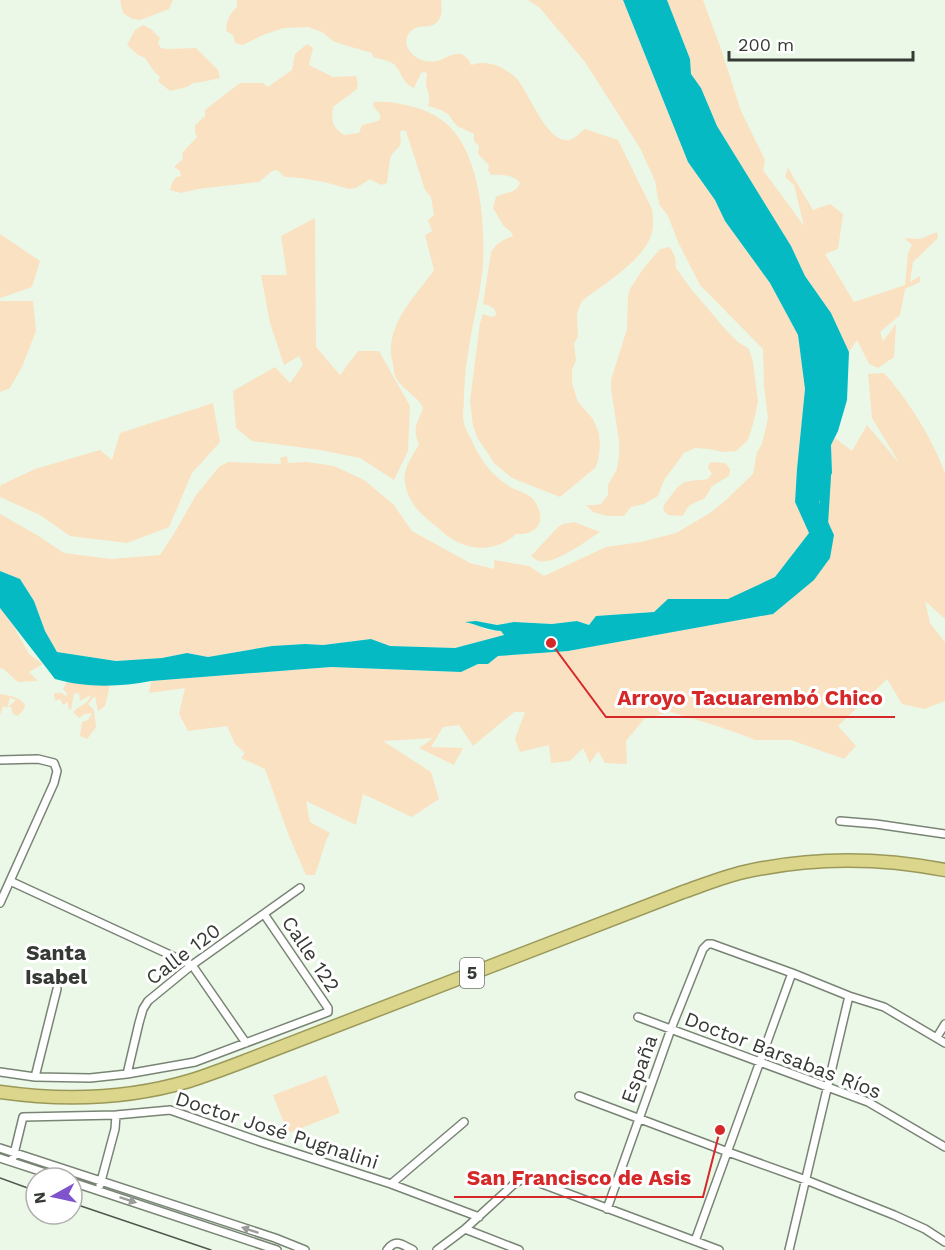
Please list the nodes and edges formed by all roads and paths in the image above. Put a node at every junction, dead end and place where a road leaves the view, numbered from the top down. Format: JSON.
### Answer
{"nodes":[{"id":1,"x":0,"y":760,"type":"edge"},
{"id":2,"x":840,"y":821,"type":"dead end"},
{"id":3,"x":945,"y":834,"type":"edge"},
{"id":4,"x":945,"y":870,"type":"edge"},
{"id":5,"x":10,"y":881,"type":"junction"},
{"id":6,"x":300,"y":888,"type":"dead end"},
{"id":7,"x":0,"y":903,"type":"edge"},
{"id":8,"x":264,"y":914,"type":"junction"},
{"id":9,"x":192,"y":965,"type":"junction"},
{"id":10,"x":792,"y":973,"type":"junction"},
{"id":11,"x":57,"y":989,"type":"dead end"},
{"id":12,"x":849,"y":996,"type":"junction"},
{"id":13,"x":638,"y":1017,"type":"dead end"},
{"id":14,"x":945,"y":1024,"type":"edge"},
{"id":15,"x":671,"y":1029,"type":"junction"},
{"id":16,"x":937,"y":1037,"type":"junction"},
{"id":17,"x":945,"y":1042,"type":"edge"},
{"id":18,"x":246,"y":1043,"type":"junction"},
{"id":19,"x":760,"y":1062,"type":"junction"},
{"id":20,"x":0,"y":1072,"type":"edge"},
{"id":21,"x":127,"y":1074,"type":"junction"},
{"id":22,"x":35,"y":1077,"type":"junction"},
{"id":23,"x":827,"y":1087,"type":"junction"},
{"id":24,"x":0,"y":1088,"type":"edge"},
{"id":25,"x":0,"y":1092,"type":"edge"},
{"id":26,"x":15,"y":1094,"type":"junction"},
{"id":27,"x":579,"y":1096,"type":"dead end"},
{"id":28,"x":116,"y":1115,"type":"junction"},
{"id":29,"x":639,"y":1118,"type":"junction"},
{"id":30,"x":464,"y":1122,"type":"dead end"},
{"id":31,"x":0,"y":1148,"type":"edge"},
{"id":32,"x":945,"y":1148,"type":"edge"},
{"id":33,"x":728,"y":1152,"type":"junction"},
{"id":34,"x":14,"y":1153,"type":"junction"},
{"id":35,"x":0,"y":1158,"type":"edge"},
{"id":36,"x":12,"y":1162,"type":"junction"},
{"id":37,"x":24,"y":1166,"type":"edge"},
{"id":38,"x":806,"y":1180,"type":"junction"},
{"id":39,"x":101,"y":1181,"type":"junction"},
{"id":40,"x":391,"y":1184,"type":"junction"},
{"id":41,"x":84,"y":1186,"type":"edge"},
{"id":42,"x":99,"y":1190,"type":"junction"},
{"id":43,"x":181,"y":1207,"type":"junction"},
{"id":44,"x":608,"y":1209,"type":"junction"},
{"id":45,"x":178,"y":1216,"type":"junction"},
{"id":46,"x":479,"y":1217,"type":"junction"},
{"id":47,"x":465,"y":1229,"type":"junction"},
{"id":48,"x":275,"y":1238,"type":"junction"},
{"id":49,"x":695,"y":1241,"type":"junction"},
{"id":50,"x":945,"y":1242,"type":"edge"},
{"id":51,"x":274,"y":1249,"type":"edge"},
{"id":52,"x":305,"y":1250,"type":"edge"},
{"id":53,"x":387,"y":1250,"type":"edge"},
{"id":54,"x":413,"y":1250,"type":"edge"},
{"id":55,"x":437,"y":1250,"type":"edge"},
{"id":56,"x":519,"y":1250,"type":"edge"},
{"id":57,"x":719,"y":1250,"type":"edge"},
{"id":58,"x":789,"y":1250,"type":"edge"}],
"edges":[{"from":1,"to":5,"type":"street"},
{"from":2,"to":3,"type":"street"},
{"from":4,"to":26,"type":"highway","number":"5"},
{"from":5,"to":7,"type":"street"},
{"from":5,"to":9,"type":"street"},
{"from":6,"to":8,"type":"street","name":"Calle 120"},
{"from":8,"to":9,"type":"street","name":"Calle 120"},
{"from":8,"to":18,"type":"street","name":"Calle 122"},
{"from":9,"to":18,"type":"street"},
{"from":9,"to":21,"type":"street","name":"Calle 120"},
{"from":10,"to":12,"type":"street"},
{"from":10,"to":15,"type":"street","name":"España"},
{"from":10,"to":19,"type":"street"},
{"from":11,"to":22,"type":"street"},
{"from":12,"to":16,"type":"street"},
{"from":12,"to":23,"type":"street"},
{"from":13,"to":15,"type":"street","name":"Doctor Barsabas Ríos"},
{"from":14,"to":16,"type":"street"},
{"from":15,"to":19,"type":"street","name":"Doctor Barsabas Ríos"},
{"from":15,"to":29,"type":"street","name":"España"},
{"from":16,"to":17,"type":"street"},
{"from":18,"to":21,"type":"street"},
{"from":19,"to":23,"type":"street","name":"Doctor Barsabas Ríos"},
{"from":19,"to":33,"type":"street"},
{"from":20,"to":22,"type":"street"},
{"from":21,"to":22,"type":"street"},
{"from":23,"to":32,"type":"street","name":"Doctor Barsabas Ríos"},
{"from":23,"to":38,"type":"street"},
{"from":24,"to":26,"type":"highway"},
{"from":25,"to":26,"type":"highway","number":"5"},
{"from":27,"to":29,"type":"street"},
{"from":28,"to":34,"type":"street","name":"Doctor José Pugnalini"},
{"from":28,"to":39,"type":"street"},
{"from":28,"to":40,"type":"street","name":"Doctor José Pugnalini"},
{"from":29,"to":33,"type":"street"},
{"from":29,"to":44,"type":"street","name":"España"},
{"from":30,"to":40,"type":"street"},
{"from":31,"to":34,"type":"street"},
{"from":33,"to":38,"type":"street"},
{"from":33,"to":49,"type":"street"},
{"from":34,"to":36,"type":"street"},
{"from":34,"to":39,"type":"street"},
{"from":35,"to":36,"type":"street"},
{"from":36,"to":37,"type":"street"},
{"from":38,"to":50,"type":"street"},
{"from":38,"to":58,"type":"street"},
{"from":39,"to":42,"type":"street"},
{"from":39,"to":43,"type":"street"},
{"from":40,"to":46,"type":"street","name":"Doctor José Pugnalini"},
{"from":41,"to":42,"type":"street"},
{"from":42,"to":45,"type":"street","one_way":true},
{"from":43,"to":45,"type":"street"},
{"from":48,"to":43,"type":"street","one_way":true},
{"from":44,"to":46,"type":"street"},
{"from":44,"to":49,"type":"street"},
{"from":45,"to":51,"type":"street"},
{"from":46,"to":47,"type":"street"},
{"from":47,"to":55,"type":"street"},
{"from":47,"to":56,"type":"street"},
{"from":48,"to":51,"type":"street"},
{"from":48,"to":52,"type":"street"},
{"from":49,"to":57,"type":"street"},
{"from":53,"to":54,"type":"street"}]}
